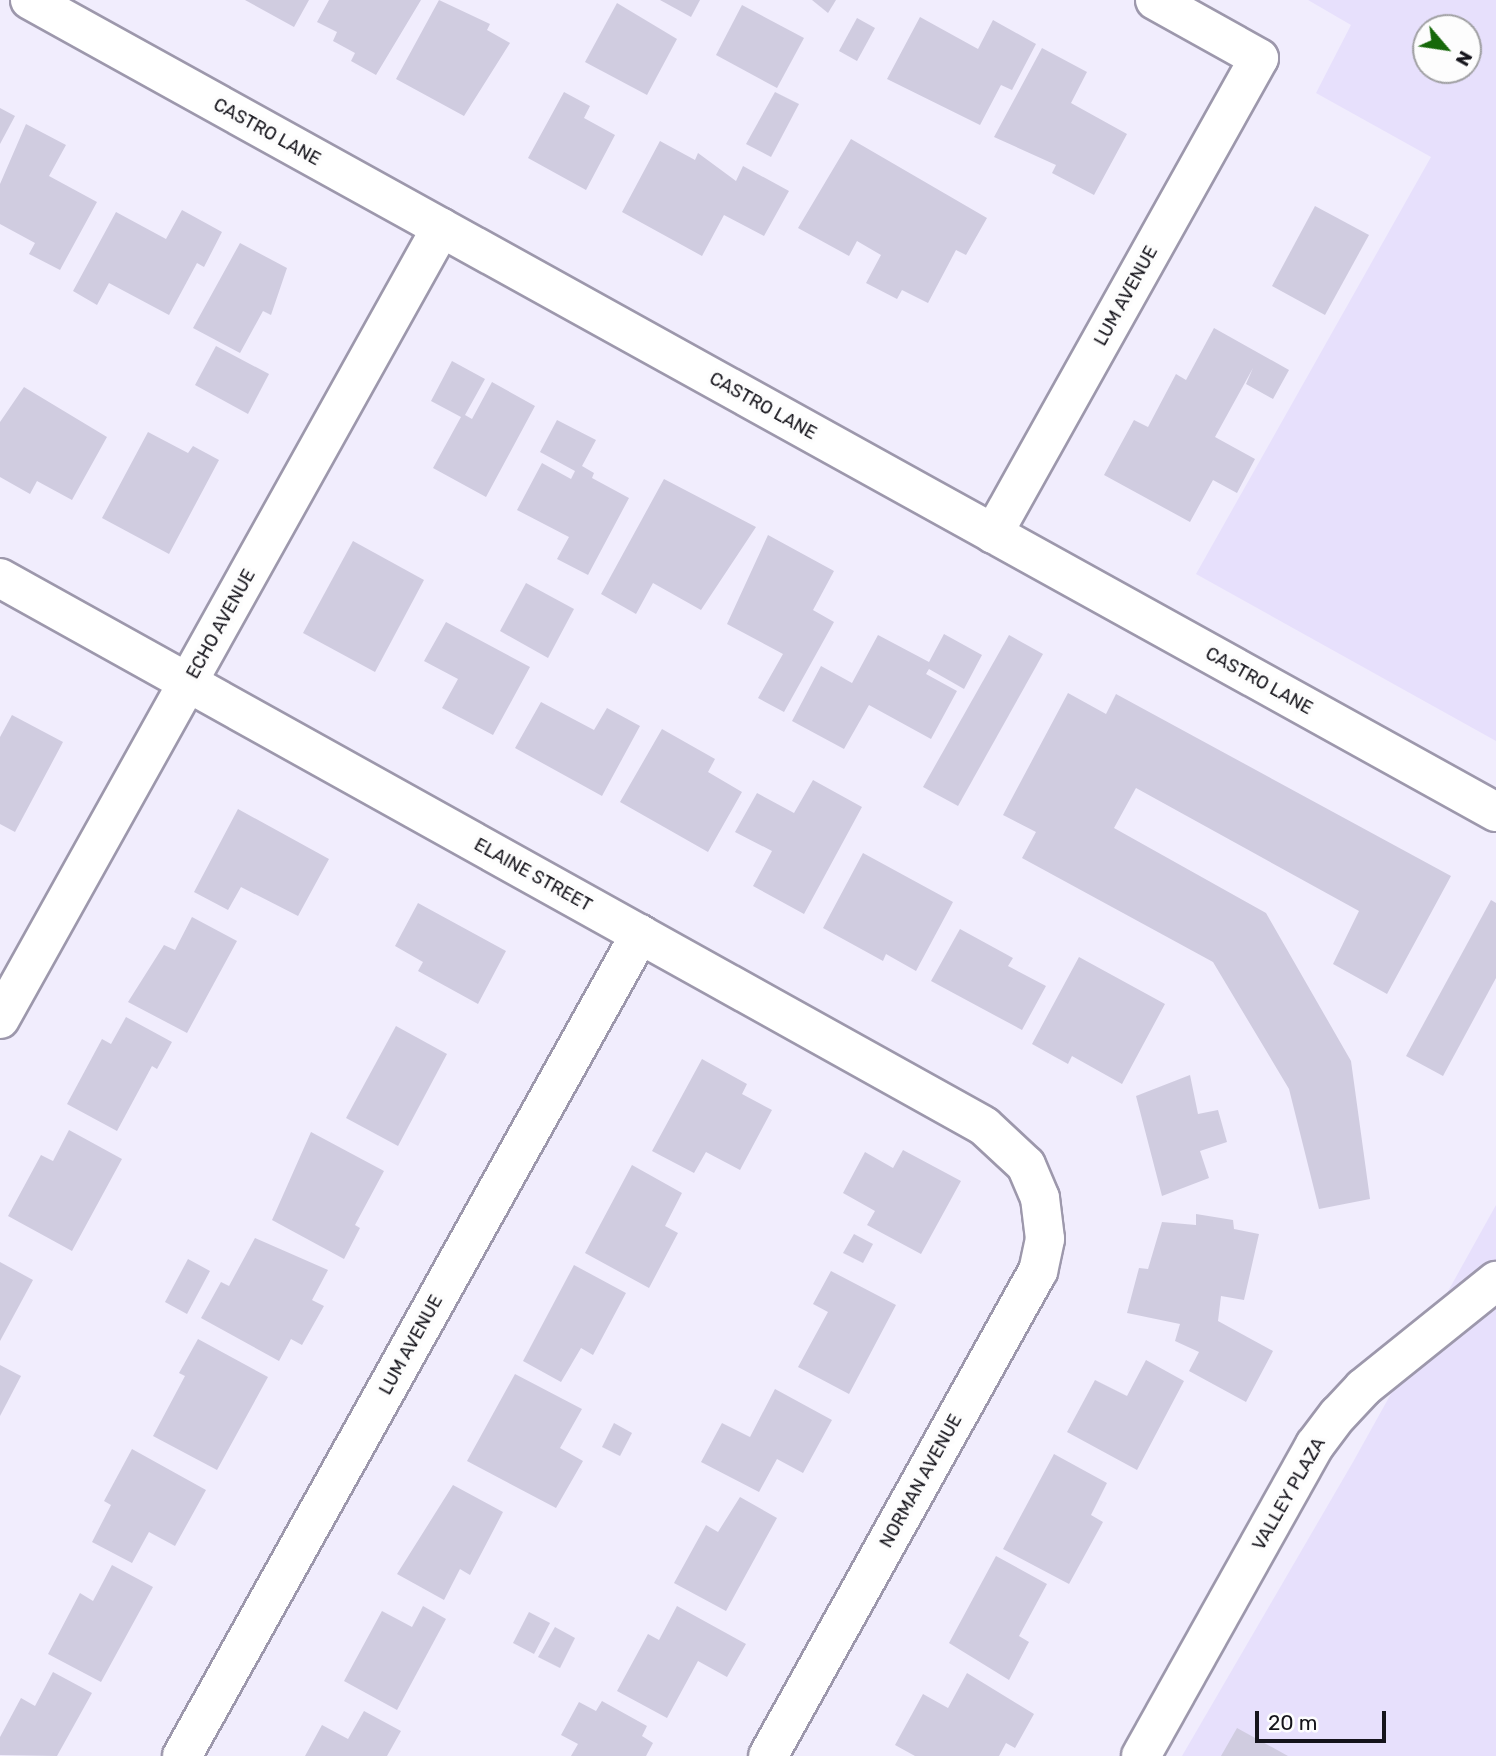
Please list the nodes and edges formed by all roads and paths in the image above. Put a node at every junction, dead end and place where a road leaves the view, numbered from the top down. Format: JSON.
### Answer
{"nodes":[{"id":1,"x":30,"y":0,"type":"edge"},
{"id":2,"x":1155,"y":0,"type":"edge"},
{"id":3,"x":441,"y":228,"type":"junction"},
{"id":4,"x":993,"y":534,"type":"junction"},
{"id":5,"x":0,"y":578,"type":"edge"},
{"id":6,"x":188,"y":682,"type":"junction"},
{"id":7,"x":1496,"y":812,"type":"edge"},
{"id":8,"x":640,"y":934,"type":"junction"},
{"id":9,"x":0,"y":1019,"type":"edge"},
{"id":10,"x":1040,"y":1198,"type":"joint"},
{"id":11,"x":1496,"y":1281,"type":"edge"},
{"id":12,"x":182,"y":1756,"type":"edge"},
{"id":13,"x":768,"y":1756,"type":"edge"},
{"id":14,"x":1140,"y":1756,"type":"edge"}],
"edges":[{"from":1,"to":3,"type":"street","name":"CASTRO LANE"},
{"from":2,"to":4,"type":"street","name":"LUM AVENUE"},
{"from":3,"to":4,"type":"street","name":"CASTRO LANE"},
{"from":3,"to":6,"type":"street","name":"ECHO AVENUE"},
{"from":4,"to":7,"type":"street","name":"CASTRO LANE"},
{"from":5,"to":6,"type":"street","name":"ELAINE STREET"},
{"from":6,"to":8,"type":"street","name":"ELAINE STREET"},
{"from":6,"to":9,"type":"street","name":"ECHO AVENUE"},
{"from":8,"to":10,"type":"street","name":"ELAINE STREET"},
{"from":8,"to":12,"type":"street","name":"LUM AVENUE"},
{"from":10,"to":13,"type":"street","name":"NORMAN AVENUE"},
{"from":11,"to":14,"type":"street","name":"VALLEY PLAZA"}]}
